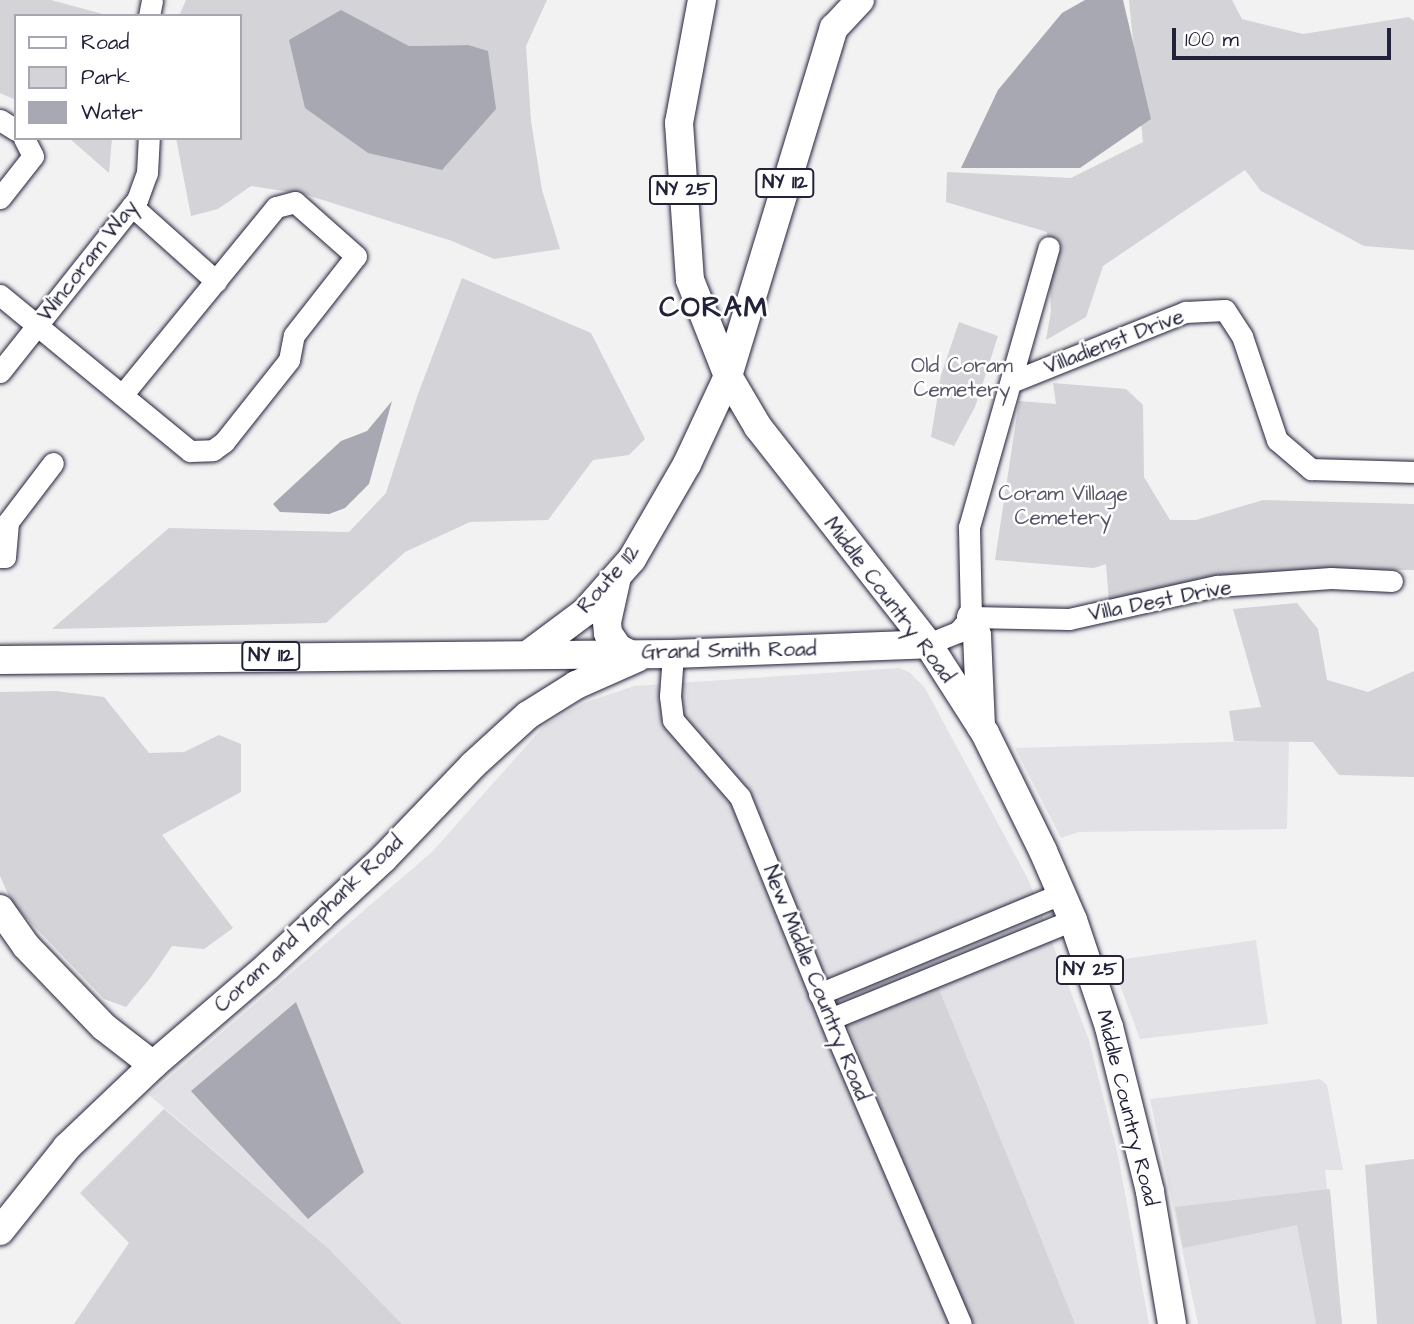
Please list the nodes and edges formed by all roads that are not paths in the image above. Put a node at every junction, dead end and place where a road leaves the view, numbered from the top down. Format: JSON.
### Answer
{"nodes":[{"id":1,"x":702,"y":0,"type":"edge"},
{"id":2,"x":860,"y":0,"type":"edge"},
{"id":3,"x":25,"y":140,"type":"edge"},
{"id":4,"x":149,"y":140,"type":"edge"},
{"id":5,"x":0,"y":198,"type":"edge"},
{"id":6,"x":132,"y":206,"type":"junction"},
{"id":7,"x":1049,"y":247,"type":"dead end"},
{"id":8,"x":216,"y":281,"type":"junction"},
{"id":9,"x":0,"y":295,"type":"edge"},
{"id":10,"x":37,"y":325,"type":"junction"},
{"id":11,"x":0,"y":372,"type":"edge"},
{"id":12,"x":728,"y":376,"type":"junction"},
{"id":13,"x":1011,"y":382,"type":"junction"},
{"id":14,"x":122,"y":395,"type":"junction"},
{"id":15,"x":53,"y":463,"type":"dead end"},
{"id":16,"x":1414,"y":472,"type":"edge"},
{"id":17,"x":0,"y":556,"type":"edge"},
{"id":18,"x":618,"y":575,"type":"junction"},
{"id":19,"x":1392,"y":581,"type":"dead end"},
{"id":20,"x":971,"y":617,"type":"junction"},
{"id":21,"x":928,"y":644,"type":"junction"},
{"id":22,"x":530,"y":653,"type":"junction"},
{"id":23,"x":649,"y":654,"type":"junction"},
{"id":24,"x":0,"y":660,"type":"edge"},
{"id":25,"x":981,"y":727,"type":"junction"},
{"id":26,"x":1061,"y":894,"type":"junction"},
{"id":27,"x":0,"y":909,"type":"edge"},
{"id":28,"x":1073,"y":920,"type":"junction"},
{"id":29,"x":819,"y":994,"type":"junction"},
{"id":30,"x":830,"y":1019,"type":"junction"},
{"id":31,"x":153,"y":1065,"type":"junction"},
{"id":32,"x":0,"y":1231,"type":"edge"},
{"id":33,"x":961,"y":1324,"type":"edge"},
{"id":34,"x":1172,"y":1324,"type":"edge"}],
"edges":[{"from":1,"to":12,"type":"main road","name":"Middle Country Road","number":"NY 25"},
{"from":2,"to":12,"type":"main road","name":"Route 112","number":"NY 112"},
{"from":3,"to":5,"type":"street"},
{"from":4,"to":6,"type":"street","name":"Wincoram Way"},
{"from":6,"to":8,"type":"street"},
{"from":6,"to":10,"type":"street","name":"Wincoram Way"},
{"from":7,"to":13,"type":"street"},
{"from":8,"to":14,"type":"street"},
{"from":8,"to":14,"type":"street"},
{"from":9,"to":10,"type":"street"},
{"from":10,"to":11,"type":"street","name":"Wincoram Way"},
{"from":10,"to":14,"type":"street"},
{"from":12,"to":18,"type":"main road","name":"Route 112","number":"NY 112"},
{"from":12,"to":21,"type":"main road","name":"Middle Country Road","number":"NY 25"},
{"from":13,"to":16,"type":"street","name":"Villadienst Drive"},
{"from":13,"to":20,"type":"street"},
{"from":15,"to":17,"type":"street"},
{"from":18,"to":22,"type":"main road","name":"Route 112","number":"NY 112"},
{"from":18,"to":23,"type":"main road"},
{"from":19,"to":20,"type":"street","name":"Villa Dest Drive"},
{"from":20,"to":21,"type":"street"},
{"from":20,"to":25,"type":"main road"},
{"from":21,"to":23,"type":"main road","name":"Grand Smith Road"},
{"from":21,"to":25,"type":"main road","name":"Middle Country Road","number":"NY 25"},
{"from":22,"to":23,"type":"main road","name":"Grand Smith Road"},
{"from":22,"to":24,"type":"main road","number":"NY 112"},
{"from":23,"to":29,"type":"street","name":"New Middle Country Road"},
{"from":23,"to":31,"type":"main road","name":"Coram and Yaphank Road"},
{"from":25,"to":26,"type":"main road","name":"Middle Country Road","number":"NY 25"},
{"from":26,"to":28,"type":"main road","name":"Middle Country Road","number":"NY 25"},
{"from":26,"to":29,"type":"street"},
{"from":27,"to":31,"type":"main road"},
{"from":28,"to":30,"type":"street"},
{"from":28,"to":34,"type":"main road","name":"Middle Country Road","number":"NY 25"},
{"from":29,"to":30,"type":"street","name":"New Middle Country Road"},
{"from":30,"to":33,"type":"street","name":"New Middle Country Road"},
{"from":31,"to":32,"type":"main road","name":"Coram and Yaphank Road"}]}
